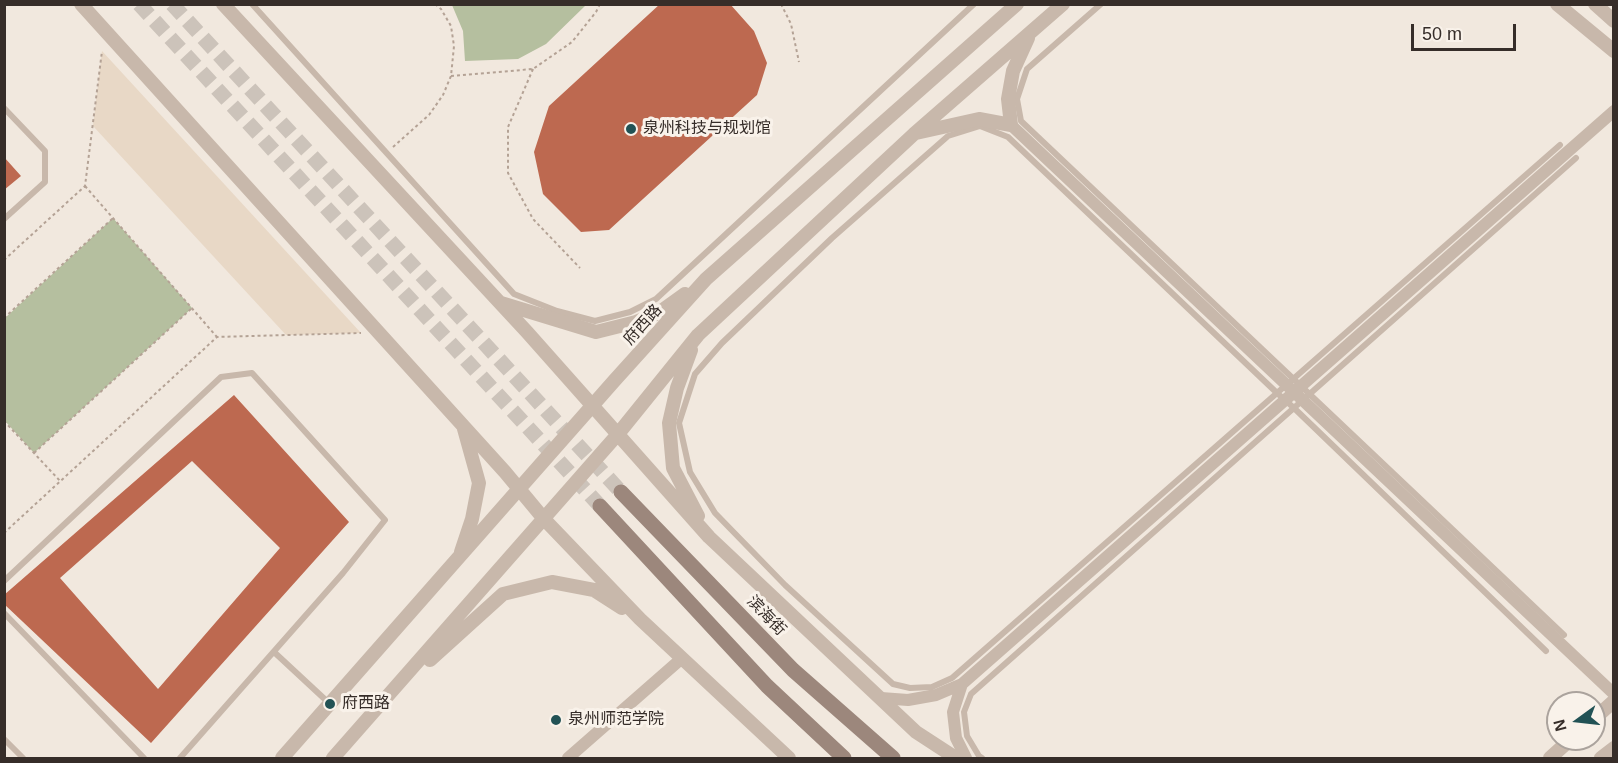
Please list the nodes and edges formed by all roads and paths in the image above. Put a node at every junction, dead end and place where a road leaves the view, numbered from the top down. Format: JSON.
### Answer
{"nodes":[{"id":1,"x":81,"y":4,"type":"edge"},
{"id":2,"x":223,"y":4,"type":"edge"},
{"id":3,"x":252,"y":4,"type":"edge"},
{"id":4,"x":435,"y":4,"type":"edge"},
{"id":5,"x":600,"y":4,"type":"edge"},
{"id":6,"x":782,"y":4,"type":"edge"},
{"id":7,"x":974,"y":4,"type":"edge"},
{"id":8,"x":1017,"y":4,"type":"edge"},
{"id":9,"x":1064,"y":4,"type":"edge"},
{"id":10,"x":1101,"y":4,"type":"edge"},
{"id":11,"x":1557,"y":4,"type":"edge"},
{"id":12,"x":1594,"y":4,"type":"edge"},
{"id":13,"x":1614,"y":21,"type":"edge"},
{"id":14,"x":1031,"y":32,"type":"junction"},
{"id":15,"x":102,"y":51,"type":"dead end"},
{"id":16,"x":1614,"y":51,"type":"edge"},
{"id":17,"x":799,"y":62,"type":"dead end"},
{"id":18,"x":533,"y":69,"type":"junction"},
{"id":19,"x":451,"y":76,"type":"junction"},
{"id":20,"x":4,"y":108,"type":"edge"},
{"id":21,"x":1614,"y":111,"type":"edge"},
{"id":22,"x":1011,"y":125,"type":"junction"},
{"id":23,"x":914,"y":134,"type":"junction"},
{"id":24,"x":1560,"y":144,"type":"dead end"},
{"id":25,"x":386,"y":153,"type":"junction"},
{"id":26,"x":1576,"y":158,"type":"dead end"},
{"id":27,"x":85,"y":186,"type":"junction"},
{"id":28,"x":113,"y":218,"type":"junction"},
{"id":29,"x":4,"y":219,"type":"edge"},
{"id":30,"x":4,"y":260,"type":"edge"},
{"id":31,"x":580,"y":268,"type":"dead end"},
{"id":32,"x":706,"y":279,"type":"junction"},
{"id":33,"x":500,"y":303,"type":"junction"},
{"id":34,"x":192,"y":308,"type":"junction"},
{"id":35,"x":4,"y":318,"type":"edge"},
{"id":36,"x":361,"y":333,"type":"dead end"},
{"id":37,"x":698,"y":335,"type":"junction"},
{"id":38,"x":217,"y":337,"type":"junction"},
{"id":39,"x":1293,"y":393,"type":"junction"},
{"id":40,"x":593,"y":406,"type":"junction"},
{"id":41,"x":4,"y":421,"type":"edge"},
{"id":42,"x":463,"y":427,"type":"junction"},
{"id":43,"x":618,"y":435,"type":"junction"},
{"id":44,"x":34,"y":453,"type":"junction"},
{"id":45,"x":61,"y":482,"type":"junction"},
{"id":46,"x":519,"y":489,"type":"junction"},
{"id":47,"x":621,"y":492,"type":"tunnel mouth"},
{"id":48,"x":600,"y":506,"type":"tunnel mouth"},
{"id":49,"x":544,"y":519,"type":"junction"},
{"id":50,"x":4,"y":533,"type":"edge"},
{"id":51,"x":709,"y":537,"type":"junction"},
{"id":52,"x":459,"y":558,"type":"junction"},
{"id":53,"x":4,"y":581,"type":"edge"},
{"id":54,"x":4,"y":613,"type":"edge"},
{"id":55,"x":640,"y":619,"type":"junction"},
{"id":56,"x":1563,"y":635,"type":"dead end"},
{"id":57,"x":1546,"y":651,"type":"dead end"},
{"id":58,"x":274,"y":652,"type":"junction"},
{"id":59,"x":681,"y":658,"type":"junction"},
{"id":60,"x":962,"y":684,"type":"junction"},
{"id":61,"x":1614,"y":694,"type":"edge"},
{"id":62,"x":881,"y":698,"type":"junction"},
{"id":63,"x":382,"y":703,"type":"junction"},
{"id":64,"x":330,"y":704,"type":"junction"},
{"id":65,"x":4,"y":740,"type":"edge"},
{"id":66,"x":1614,"y":748,"type":"edge"},
{"id":67,"x":23,"y":759,"type":"edge"},
{"id":68,"x":144,"y":759,"type":"edge"},
{"id":69,"x":180,"y":759,"type":"edge"},
{"id":70,"x":282,"y":759,"type":"edge"},
{"id":71,"x":333,"y":759,"type":"edge"},
{"id":72,"x":568,"y":759,"type":"edge"},
{"id":73,"x":789,"y":759,"type":"edge"},
{"id":74,"x":844,"y":759,"type":"edge"},
{"id":75,"x":893,"y":759,"type":"edge"},
{"id":76,"x":956,"y":759,"type":"edge"},
{"id":77,"x":966,"y":759,"type":"edge"},
{"id":78,"x":982,"y":759,"type":"edge"},
{"id":79,"x":1601,"y":759,"type":"edge"}],
"edges":[{"from":1,"to":42,"type":"street"},
{"from":2,"to":33,"type":"street"},
{"from":3,"to":25,"type":"lane"},
{"from":4,"to":19,"type":"path"},
{"from":5,"to":18,"type":"path"},
{"from":6,"to":17,"type":"path"},
{"from":7,"to":25,"type":"lane"},
{"from":8,"to":32,"type":"street","name":"府西路"},
{"from":9,"to":14,"type":"street"},
{"from":10,"to":39,"type":"lane"},
{"from":11,"to":16,"type":"street"},
{"from":12,"to":13,"type":"street"},
{"from":14,"to":22,"type":"street"},
{"from":14,"to":23,"type":"street"},
{"from":15,"to":27,"type":"path"},
{"from":18,"to":19,"type":"path"},
{"from":18,"to":31,"type":"path"},
{"from":19,"to":25,"type":"path"},
{"from":20,"to":29,"type":"lane"},
{"from":21,"to":39,"type":"street"},
{"from":22,"to":23,"type":"street"},
{"from":22,"to":39,"type":"street"},
{"from":23,"to":37,"type":"street"},
{"from":24,"to":39,"type":"lane"},
{"from":26,"to":39,"type":"lane"},
{"from":27,"to":28,"type":"path"},
{"from":27,"to":30,"type":"path"},
{"from":28,"to":34,"type":"path"},
{"from":28,"to":35,"type":"path"},
{"from":32,"to":33,"type":"street"},
{"from":32,"to":40,"type":"street","name":"府西路"},
{"from":33,"to":40,"type":"street"},
{"from":34,"to":38,"type":"path"},
{"from":34,"to":44,"type":"path"},
{"from":36,"to":38,"type":"path"},
{"from":37,"to":43,"type":"street"},
{"from":37,"to":51,"type":"street"},
{"from":38,"to":45,"type":"path"},
{"from":39,"to":39,"type":"lane"},
{"from":39,"to":56,"type":"lane"},
{"from":39,"to":57,"type":"lane"},
{"from":39,"to":60,"type":"street"},
{"from":39,"to":61,"type":"street"},
{"from":39,"to":78,"type":"lane"},
{"from":40,"to":43,"type":"street"},
{"from":40,"to":46,"type":"street","name":"府西路"},
{"from":41,"to":44,"type":"path"},
{"from":42,"to":46,"type":"street"},
{"from":42,"to":52,"type":"street"},
{"from":43,"to":49,"type":"street"},
{"from":43,"to":51,"type":"street"},
{"from":44,"to":45,"type":"path"},
{"from":45,"to":50,"type":"path"},
{"from":46,"to":49,"type":"street"},
{"from":46,"to":52,"type":"street","name":"府西路"},
{"from":47,"to":75,"type":"main road","name":"滨海街"},
{"from":48,"to":74,"type":"main road"},
{"from":49,"to":55,"type":"street"},
{"from":49,"to":63,"type":"street"},
{"from":51,"to":62,"type":"street"},
{"from":52,"to":64,"type":"street","name":"府西路"},
{"from":53,"to":58,"type":"lane"},
{"from":54,"to":68,"type":"lane"},
{"from":55,"to":59,"type":"street"},
{"from":55,"to":63,"type":"street"},
{"from":58,"to":64,"type":"lane"},
{"from":58,"to":69,"type":"lane"},
{"from":59,"to":72,"type":"street"},
{"from":59,"to":73,"type":"street"},
{"from":60,"to":62,"type":"street"},
{"from":60,"to":77,"type":"street"},
{"from":62,"to":76,"type":"street"},
{"from":63,"to":71,"type":"street"},
{"from":64,"to":70,"type":"street","name":"府西路"},
{"from":65,"to":67,"type":"lane"},
{"from":66,"to":79,"type":"street"}]}
